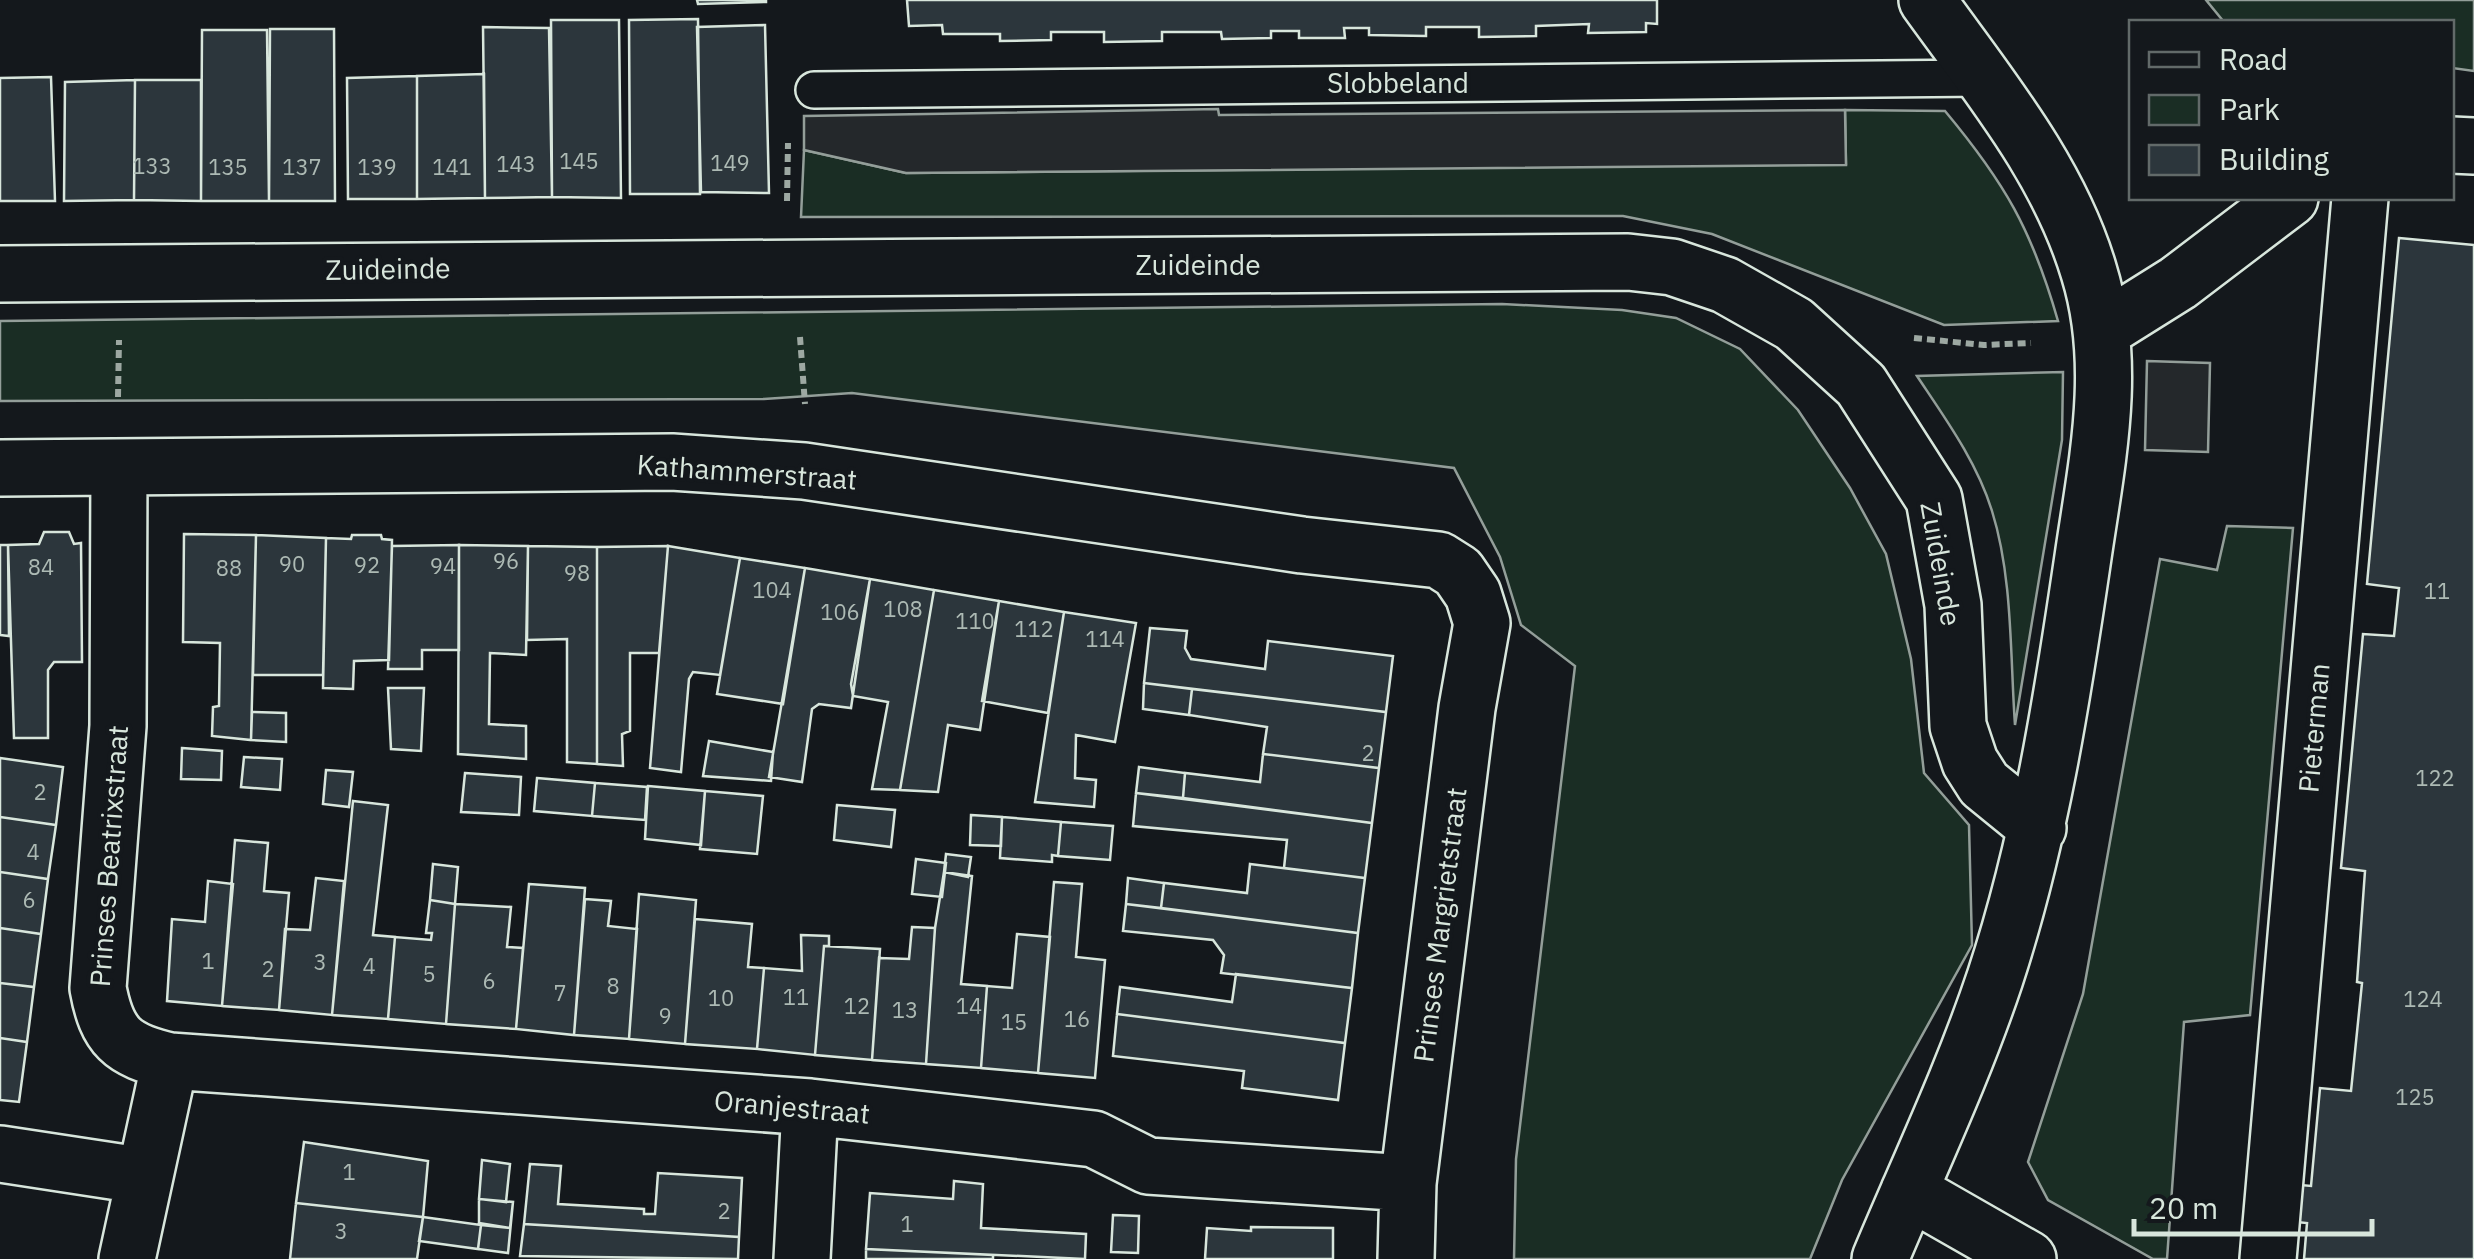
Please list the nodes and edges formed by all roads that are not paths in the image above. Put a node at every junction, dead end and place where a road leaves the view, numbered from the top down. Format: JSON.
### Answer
{"nodes":[{"id":1,"x":1927,"y":0,"type":"edge"},
{"id":2,"x":1983,"y":78,"type":"junction"},
{"id":3,"x":814,"y":90,"type":"dead end"},
{"id":4,"x":2287,"y":200,"type":"edge"},
{"id":5,"x":2360,"y":200,"type":"edge"},
{"id":6,"x":0,"y":274,"type":"edge"},
{"id":7,"x":2102,"y":330,"type":"junction"},
{"id":8,"x":0,"y":468,"type":"edge"},
{"id":9,"x":118,"y":468,"type":"junction"},
{"id":10,"x":1473,"y":594,"type":"joint"},
{"id":11,"x":2038,"y":828,"type":"junction"},
{"id":12,"x":170,"y":1061,"type":"junction"},
{"id":13,"x":810,"y":1107,"type":"junction"},
{"id":14,"x":0,"y":1154,"type":"edge"},
{"id":15,"x":145,"y":1176,"type":"junction"},
{"id":16,"x":1408,"y":1183,"type":"junction"},
{"id":17,"x":1909,"y":1191,"type":"junction"},
{"id":18,"x":127,"y":1259,"type":"edge"},
{"id":19,"x":802,"y":1259,"type":"edge"},
{"id":20,"x":1406,"y":1259,"type":"edge"},
{"id":21,"x":1880,"y":1259,"type":"edge"},
{"id":22,"x":2028,"y":1259,"type":"edge"},
{"id":23,"x":2268,"y":1259,"type":"edge"}],
"edges":[{"from":1,"to":2,"type":"street"},
{"from":2,"to":3,"type":"lane","name":"Slobbeland"},
{"from":2,"to":7,"type":"street"},
{"from":4,"to":7,"type":"street"},
{"from":5,"to":23,"type":"street","name":"Pieterman"},
{"from":6,"to":11,"type":"street","name":"Zuideinde"},
{"from":7,"to":11,"type":"street"},
{"from":8,"to":9,"type":"street","name":"Kathammerstraat"},
{"from":9,"to":10,"type":"street","name":"Kathammerstraat"},
{"from":9,"to":12,"type":"street","name":"Prinses Beatrixstraat"},
{"from":10,"to":16,"type":"street","name":"Prinses Margrietstraat"},
{"from":11,"to":17,"type":"street"},
{"from":12,"to":13,"type":"street","name":"Oranjestraat"},
{"from":12,"to":15,"type":"street"},
{"from":13,"to":16,"type":"street","name":"Oranjestraat"},
{"from":13,"to":19,"type":"street"},
{"from":14,"to":15,"type":"street"},
{"from":15,"to":18,"type":"street"},
{"from":16,"to":20,"type":"street","name":"Prinses Margrietstraat"},
{"from":17,"to":21,"type":"street"},
{"from":17,"to":22,"type":"street"}]}
